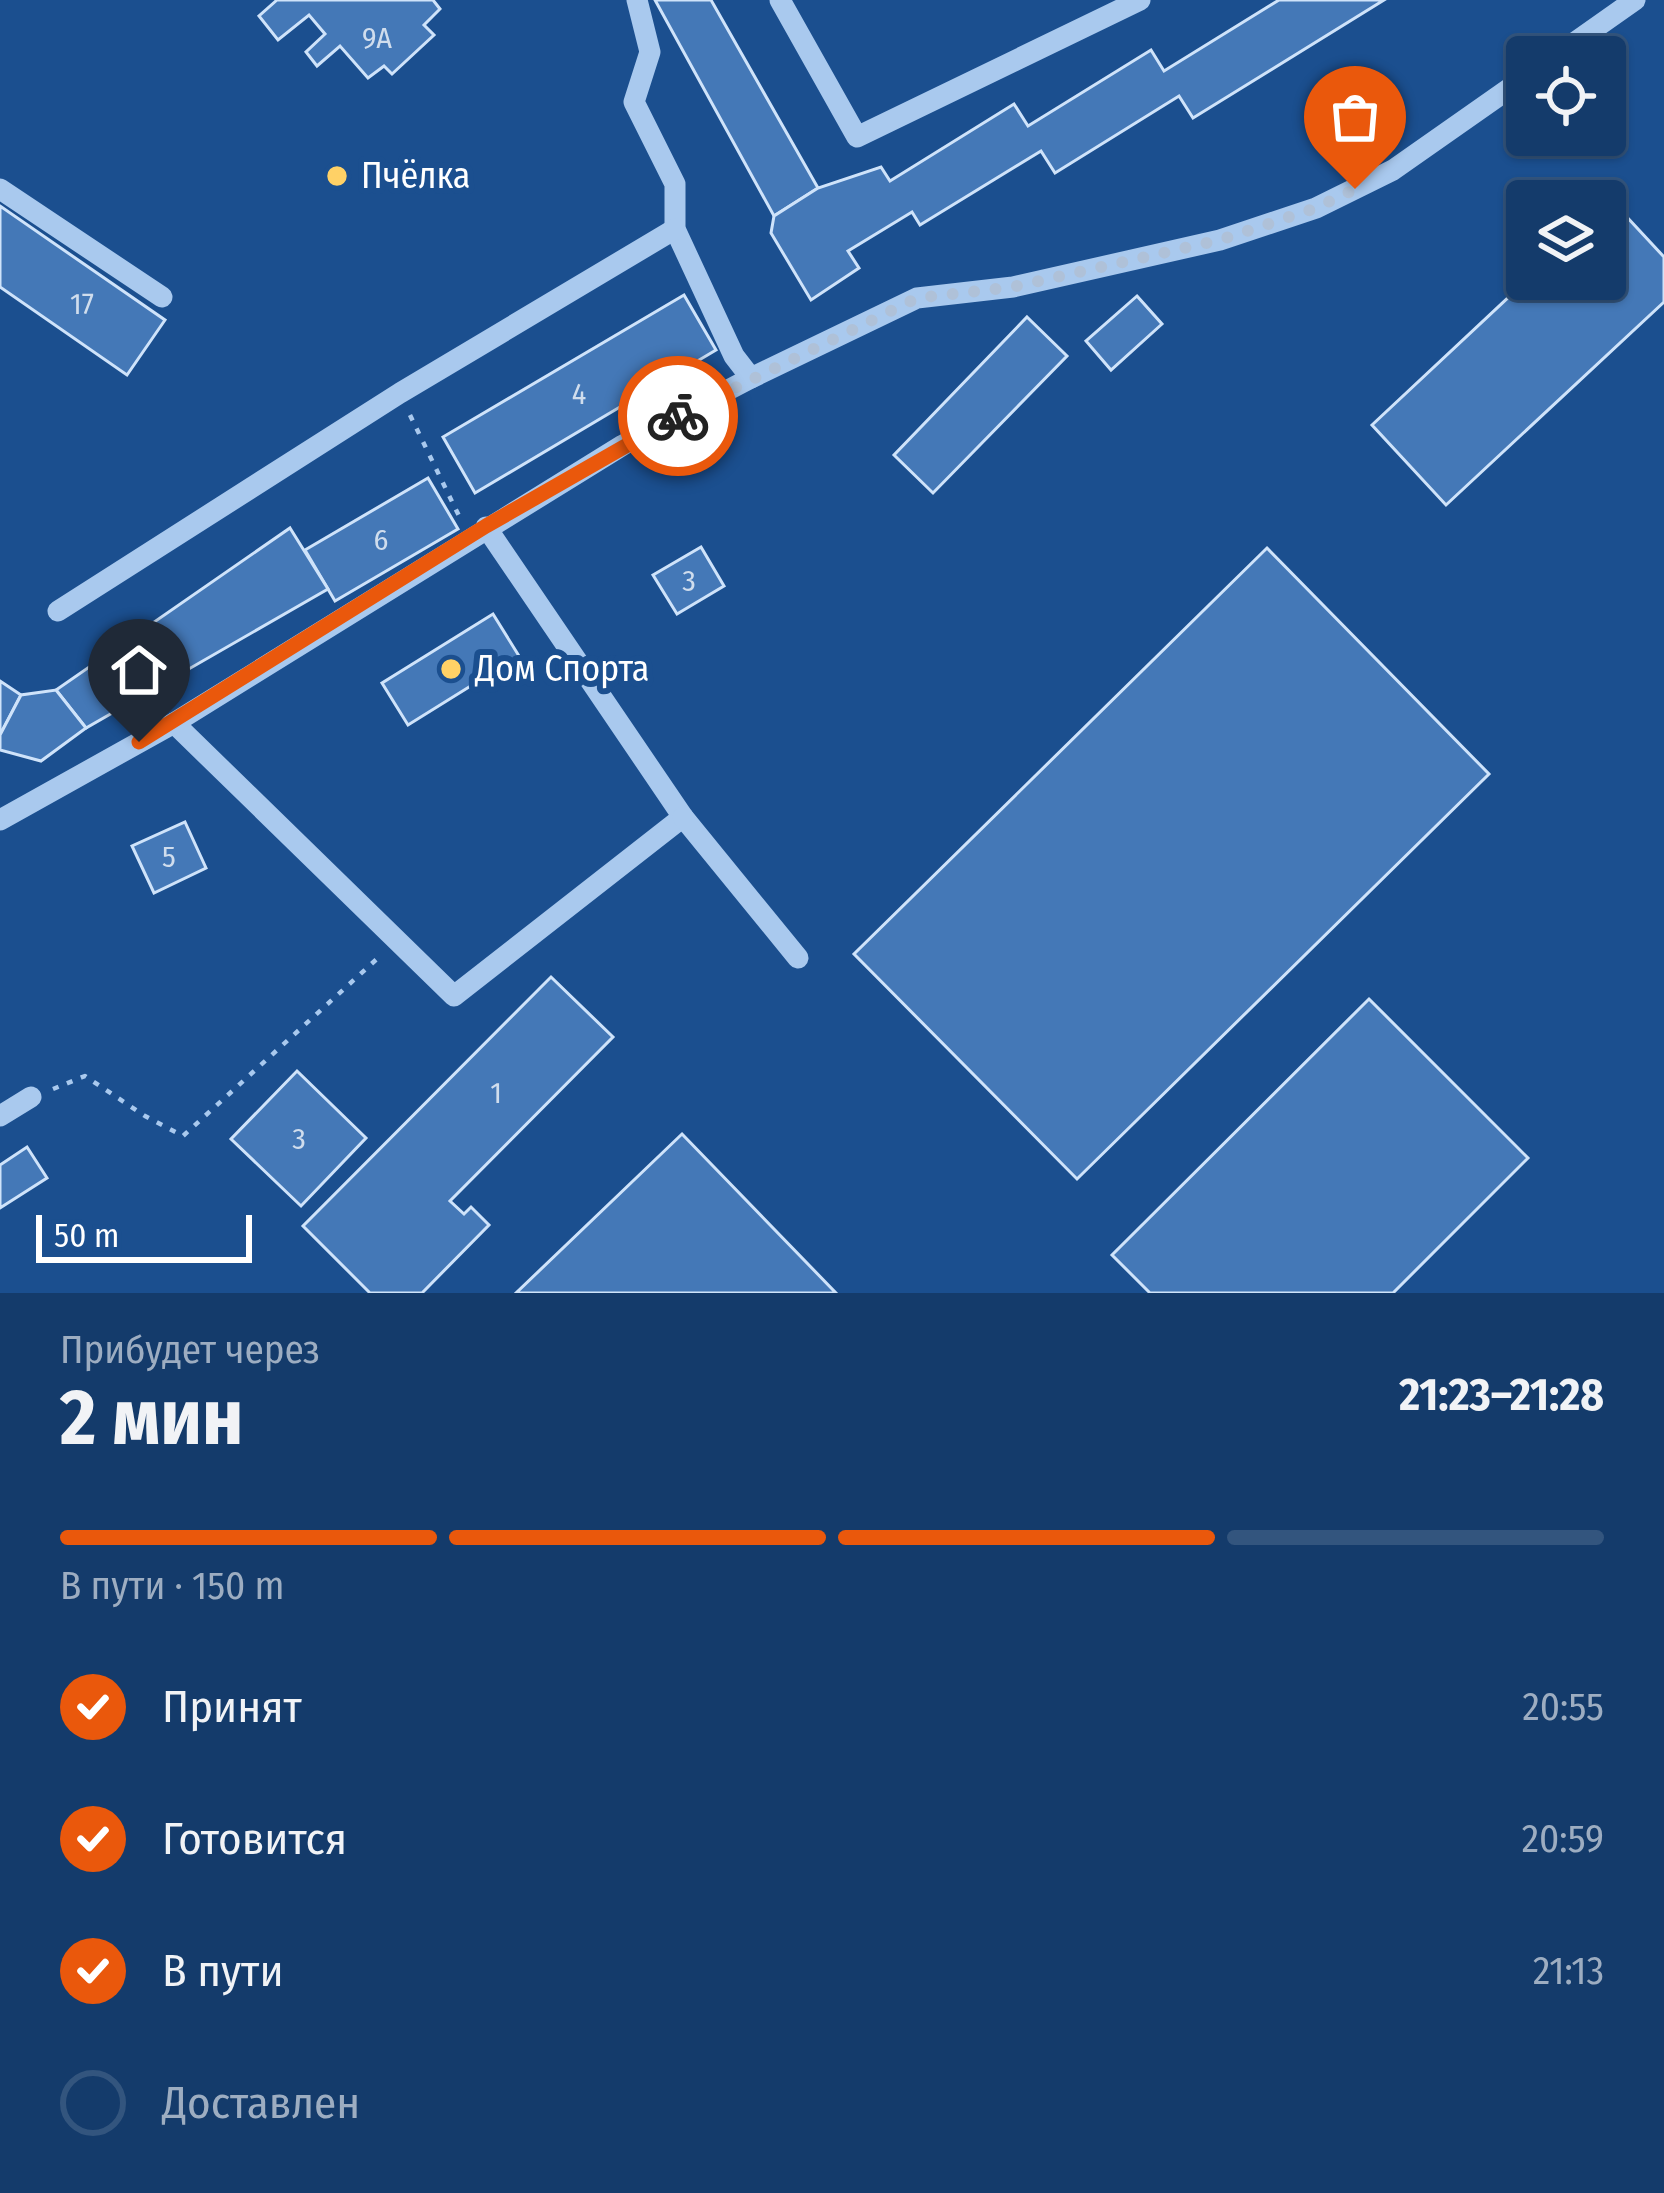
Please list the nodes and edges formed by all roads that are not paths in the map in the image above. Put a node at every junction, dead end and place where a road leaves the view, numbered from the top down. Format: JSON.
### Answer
{"nodes":[{"id":1,"x":637,"y":0,"type":"edge"},
{"id":2,"x":780,"y":0,"type":"edge"},
{"id":3,"x":1140,"y":0,"type":"edge"},
{"id":4,"x":1624,"y":2,"type":"edge"},
{"id":5,"x":1581,"y":36,"type":"edge"},
{"id":6,"x":1506,"y":91,"type":"edge"},
{"id":7,"x":0,"y":189,"type":"edge"},
{"id":8,"x":675,"y":229,"type":"junction"},
{"id":9,"x":162,"y":297,"type":"dead end"},
{"id":10,"x":751,"y":378,"type":"junction"},
{"id":11,"x":474,"y":524,"type":"junction"},
{"id":12,"x":58,"y":611,"type":"dead end"},
{"id":13,"x":174,"y":723,"type":"junction"},
{"id":14,"x":683,"y":817,"type":"junction"},
{"id":15,"x":0,"y":820,"type":"edge"},
{"id":16,"x":798,"y":958,"type":"dead end"},
{"id":17,"x":31,"y":1097,"type":"road end"},
{"id":18,"x":0,"y":1116,"type":"edge"}],
"edges":[{"from":1,"to":8,"type":"street"},
{"from":2,"to":3,"type":"street"},
{"from":4,"to":5,"type":"street"},
{"from":6,"to":10,"type":"street"},
{"from":7,"to":9,"type":"street"},
{"from":8,"to":10,"type":"street"},
{"from":8,"to":12,"type":"street"},
{"from":10,"to":11,"type":"street"},
{"from":11,"to":13,"type":"street"},
{"from":11,"to":14,"type":"street"},
{"from":13,"to":14,"type":"street"},
{"from":13,"to":15,"type":"street"},
{"from":14,"to":16,"type":"street"},
{"from":17,"to":18,"type":"street"}]}
